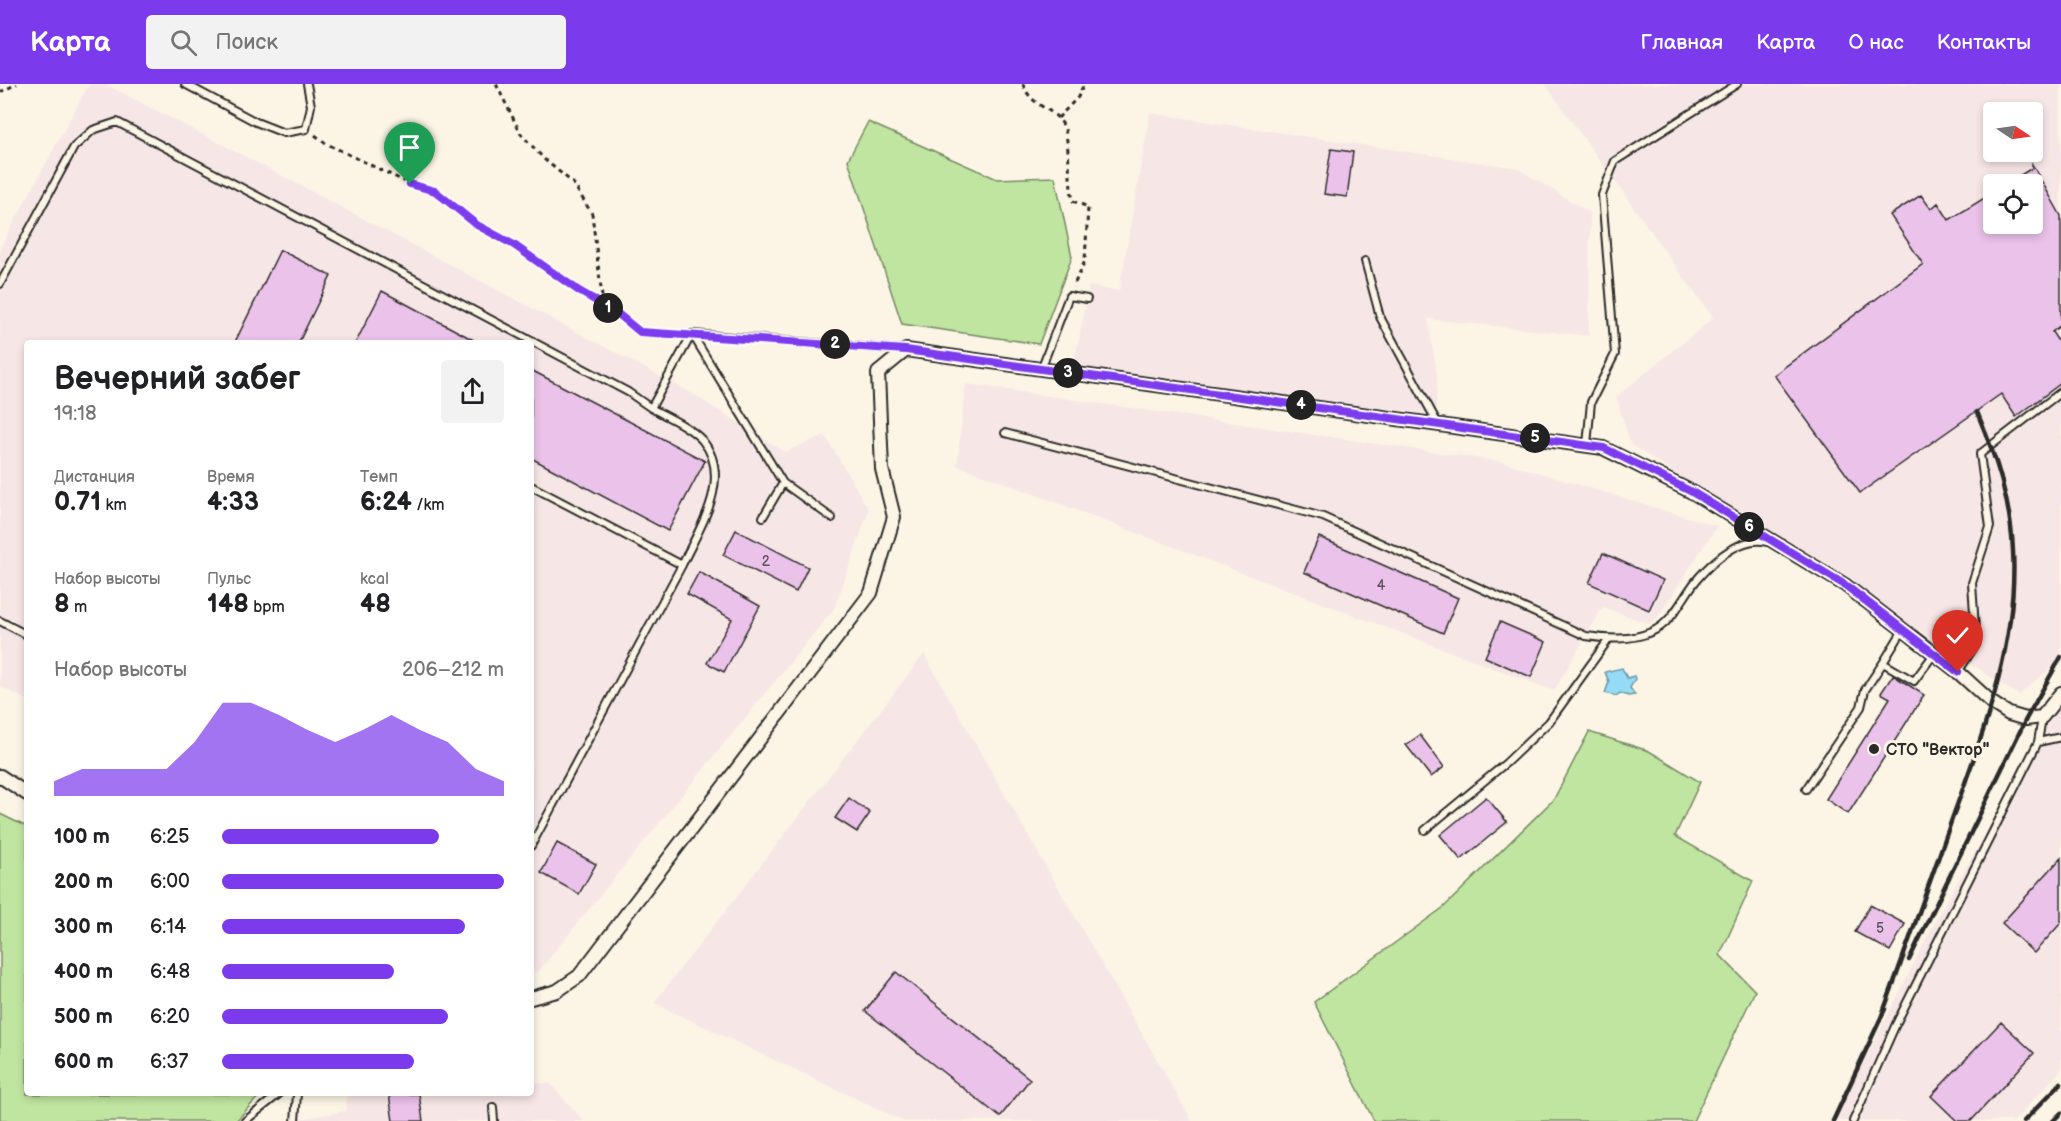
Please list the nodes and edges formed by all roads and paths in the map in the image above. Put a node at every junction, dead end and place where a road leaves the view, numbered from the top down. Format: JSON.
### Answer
{"nodes":[{"id":1,"x":17,"y":84,"type":"edge"},
{"id":2,"x":185,"y":84,"type":"edge"},
{"id":3,"x":306,"y":84,"type":"edge"},
{"id":4,"x":496,"y":84,"type":"edge"},
{"id":5,"x":1023,"y":84,"type":"edge"},
{"id":6,"x":1084,"y":84,"type":"edge"},
{"id":7,"x":1737,"y":84,"type":"edge"},
{"id":8,"x":0,"y":92,"type":"edge"},
{"id":9,"x":1058,"y":118,"type":"junction"},
{"id":10,"x":306,"y":129,"type":"junction"},
{"id":11,"x":1365,"y":261,"type":"dead end"},
{"id":12,"x":0,"y":284,"type":"edge"},
{"id":13,"x":1069,"y":296,"type":"junction"},
{"id":14,"x":1087,"y":299,"type":"dead end"},
{"id":15,"x":603,"y":305,"type":"junction"},
{"id":16,"x":692,"y":334,"type":"junction"},
{"id":17,"x":529,"y":340,"type":"edge"},
{"id":18,"x":534,"y":343,"type":"edge"},
{"id":19,"x":906,"y":350,"type":"junction"},
{"id":20,"x":1041,"y":369,"type":"junction"},
{"id":21,"x":2061,"y":392,"type":"edge"},
{"id":22,"x":651,"y":408,"type":"junction"},
{"id":23,"x":1438,"y":424,"type":"junction"},
{"id":24,"x":1005,"y":433,"type":"dead end"},
{"id":25,"x":1587,"y":445,"type":"junction"},
{"id":26,"x":783,"y":483,"type":"junction"},
{"id":27,"x":534,"y":488,"type":"edge"},
{"id":28,"x":763,"y":517,"type":"dead end"},
{"id":29,"x":832,"y":518,"type":"dead end"},
{"id":30,"x":1782,"y":547,"type":"junction"},
{"id":31,"x":682,"y":565,"type":"junction"},
{"id":32,"x":0,"y":621,"type":"edge"},
{"id":33,"x":1903,"y":630,"type":"junction"},
{"id":34,"x":24,"y":633,"type":"edge"},
{"id":35,"x":1609,"y":639,"type":"junction"},
{"id":36,"x":1934,"y":654,"type":"junction"},
{"id":37,"x":1883,"y":663,"type":"junction"},
{"id":38,"x":1958,"y":672,"type":"junction"},
{"id":39,"x":2061,"y":693,"type":"edge"},
{"id":40,"x":2042,"y":717,"type":"junction"},
{"id":41,"x":2061,"y":737,"type":"edge"},
{"id":42,"x":2038,"y":742,"type":"junction"},
{"id":43,"x":0,"y":776,"type":"edge"},
{"id":44,"x":1806,"y":789,"type":"dead end"},
{"id":45,"x":24,"y":792,"type":"edge"},
{"id":46,"x":1425,"y":830,"type":"dead end"},
{"id":47,"x":534,"y":840,"type":"edge"},
{"id":48,"x":534,"y":997,"type":"edge"},
{"id":49,"x":276,"y":1096,"type":"edge"},
{"id":50,"x":297,"y":1096,"type":"edge"},
{"id":51,"x":493,"y":1107,"type":"dead end"},
{"id":52,"x":245,"y":1121,"type":"edge"},
{"id":53,"x":295,"y":1121,"type":"edge"},
{"id":54,"x":494,"y":1121,"type":"edge"},
{"id":55,"x":1853,"y":1121,"type":"edge"}],
"edges":[{"from":1,"to":8,"type":"path"},
{"from":2,"to":10,"type":"lane"},
{"from":3,"to":10,"type":"lane"},
{"from":4,"to":15,"type":"path"},
{"from":5,"to":9,"type":"path"},
{"from":6,"to":9,"type":"path"},
{"from":7,"to":25,"type":"lane"},
{"from":9,"to":13,"type":"path"},
{"from":10,"to":15,"type":"path"},
{"from":11,"to":23,"type":"lane"},
{"from":12,"to":17,"type":"lane"},
{"from":13,"to":14,"type":"lane"},
{"from":13,"to":20,"type":"lane"},
{"from":15,"to":16,"type":"path"},
{"from":16,"to":19,"type":"lane"},
{"from":16,"to":22,"type":"lane"},
{"from":16,"to":26,"type":"lane"},
{"from":18,"to":22,"type":"lane"},
{"from":19,"to":20,"type":"street"},
{"from":19,"to":48,"type":"street"},
{"from":20,"to":23,"type":"street"},
{"from":21,"to":38,"type":"lane"},
{"from":22,"to":31,"type":"lane"},
{"from":23,"to":25,"type":"street"},
{"from":24,"to":35,"type":"lane"},
{"from":25,"to":30,"type":"street"},
{"from":26,"to":28,"type":"lane"},
{"from":26,"to":29,"type":"lane"},
{"from":27,"to":31,"type":"lane"},
{"from":30,"to":33,"type":"street"},
{"from":30,"to":35,"type":"lane"},
{"from":31,"to":47,"type":"lane"},
{"from":32,"to":34,"type":"lane"},
{"from":33,"to":36,"type":"street"},
{"from":33,"to":37,"type":"lane"},
{"from":35,"to":46,"type":"lane"},
{"from":36,"to":37,"type":"lane"},
{"from":36,"to":38,"type":"street"},
{"from":37,"to":44,"type":"lane"},
{"from":38,"to":40,"type":"street"},
{"from":39,"to":40,"type":"street"},
{"from":40,"to":42,"type":"lane"},
{"from":41,"to":42,"type":"lane"},
{"from":42,"to":55,"type":"lane"},
{"from":43,"to":45,"type":"street"},
{"from":49,"to":52,"type":"lane"},
{"from":50,"to":53,"type":"lane"},
{"from":51,"to":54,"type":"lane"}]}
